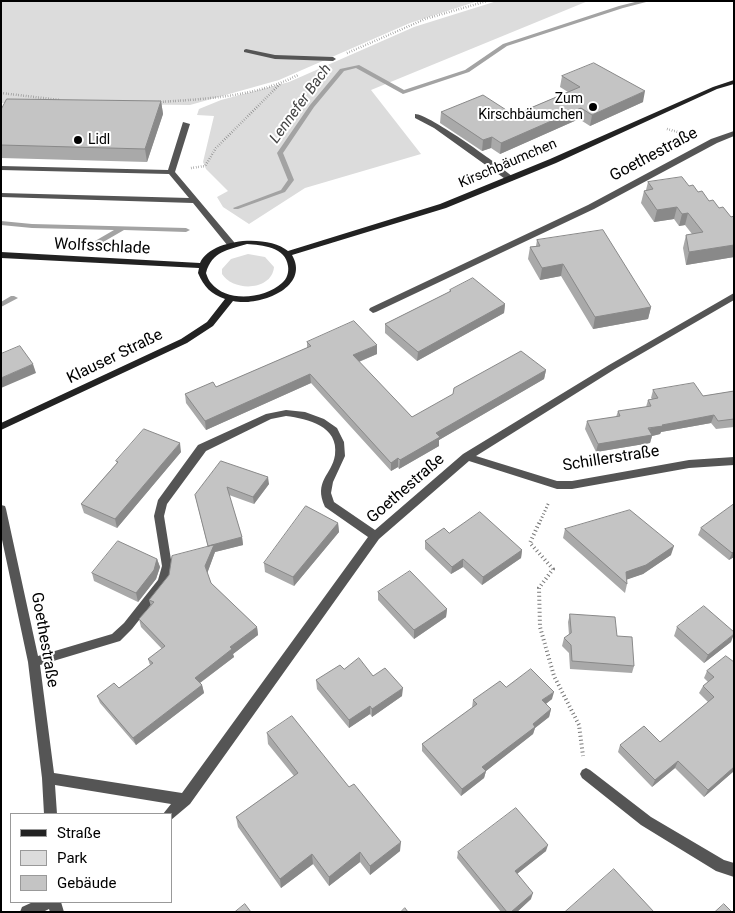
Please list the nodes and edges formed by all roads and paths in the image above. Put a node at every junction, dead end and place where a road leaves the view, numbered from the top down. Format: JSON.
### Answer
{"nodes":[{"id":1,"x":487,"y":1,"type":"edge"},
{"id":2,"x":246,"y":51,"type":"dead end"},
{"id":3,"x":333,"y":59,"type":"junction"},
{"id":4,"x":734,"y":82,"type":"edge"},
{"id":5,"x":280,"y":84,"type":"junction"},
{"id":6,"x":1,"y":93,"type":"edge"},
{"id":7,"x":62,"y":100,"type":"edge"},
{"id":8,"x":151,"y":102,"type":"edge"},
{"id":9,"x":418,"y":116,"type":"dead end"},
{"id":10,"x":186,"y":124,"type":"dead end"},
{"id":11,"x":629,"y":126,"type":"junction"},
{"id":12,"x":734,"y":134,"type":"edge"},
{"id":13,"x":714,"y":141,"type":"junction"},
{"id":14,"x":1,"y":168,"type":"edge"},
{"id":15,"x":171,"y":172,"type":"junction"},
{"id":16,"x":511,"y":179,"type":"junction"},
{"id":17,"x":1,"y":195,"type":"edge"},
{"id":18,"x":196,"y":201,"type":"junction"},
{"id":19,"x":231,"y":244,"type":"junction"},
{"id":20,"x":287,"y":254,"type":"junction"},
{"id":21,"x":1,"y":255,"type":"edge"},
{"id":22,"x":202,"y":266,"type":"junction"},
{"id":23,"x":734,"y":296,"type":"edge"},
{"id":24,"x":230,"y":298,"type":"junction"},
{"id":25,"x":373,"y":310,"type":"dead end"},
{"id":26,"x":1,"y":427,"type":"edge"},
{"id":27,"x":468,"y":457,"type":"junction"},
{"id":28,"x":734,"y":461,"type":"edge"},
{"id":29,"x":557,"y":485,"type":"junction"},
{"id":30,"x":1,"y":508,"type":"edge"},
{"id":31,"x":375,"y":536,"type":"junction"},
{"id":32,"x":34,"y":662,"type":"junction"},
{"id":33,"x":586,"y":774,"type":"joint"},
{"id":34,"x":48,"y":778,"type":"junction"},
{"id":35,"x":185,"y":800,"type":"junction"},
{"id":36,"x":50,"y":813,"type":"edge"},
{"id":37,"x":171,"y":813,"type":"edge"},
{"id":38,"x":734,"y":870,"type":"edge"},
{"id":39,"x":46,"y":903,"type":"edge"},
{"id":40,"x":27,"y":912,"type":"edge"}],
"edges":[{"from":1,"to":3,"type":"path"},
{"from":2,"to":3,"type":"street"},
{"from":3,"to":5,"type":"path"},
{"from":4,"to":11,"type":"main road","name":"Kirschbäumchen"},
{"from":5,"to":8,"type":"path"},
{"from":5,"to":15,"type":"path"},
{"from":6,"to":7,"type":"path"},
{"from":9,"to":16,"type":"street"},
{"from":10,"to":15,"type":"street"},
{"from":11,"to":13,"type":"path"},
{"from":11,"to":16,"type":"main road","name":"Kirschbäumchen"},
{"from":12,"to":13,"type":"street","name":"Goethestraße"},
{"from":13,"to":25,"type":"street","name":"Goethestraße"},
{"from":14,"to":15,"type":"street"},
{"from":15,"to":18,"type":"street"},
{"from":16,"to":20,"type":"main road","name":"Kirschbäumchen"},
{"from":17,"to":18,"type":"street"},
{"from":18,"to":19,"type":"street"},
{"from":19,"to":20,"type":"main road"},
{"from":19,"to":22,"type":"main road"},
{"from":20,"to":24,"type":"main road"},
{"from":21,"to":22,"type":"main road","name":"Wolfsschlade"},
{"from":22,"to":24,"type":"main road"},
{"from":23,"to":27,"type":"street","name":"Goethestraße"},
{"from":24,"to":26,"type":"main road","name":"Klauser Straße"},
{"from":27,"to":29,"type":"street","name":"Schillerstraße"},
{"from":27,"to":31,"type":"street","name":"Goethestraße"},
{"from":28,"to":29,"type":"street","name":"Schillerstraße"},
{"from":29,"to":33,"type":"path"},
{"from":30,"to":32,"type":"street","name":"Goethestraße"},
{"from":31,"to":32,"type":"street"},
{"from":31,"to":35,"type":"street","name":"Goethestraße"},
{"from":32,"to":34,"type":"street","name":"Goethestraße"},
{"from":33,"to":38,"type":"street"},
{"from":34,"to":35,"type":"street"},
{"from":34,"to":36,"type":"street","name":"Goethestraße"},
{"from":35,"to":37,"type":"street","name":"Goethestraße"},
{"from":39,"to":40,"type":"street"}]}
